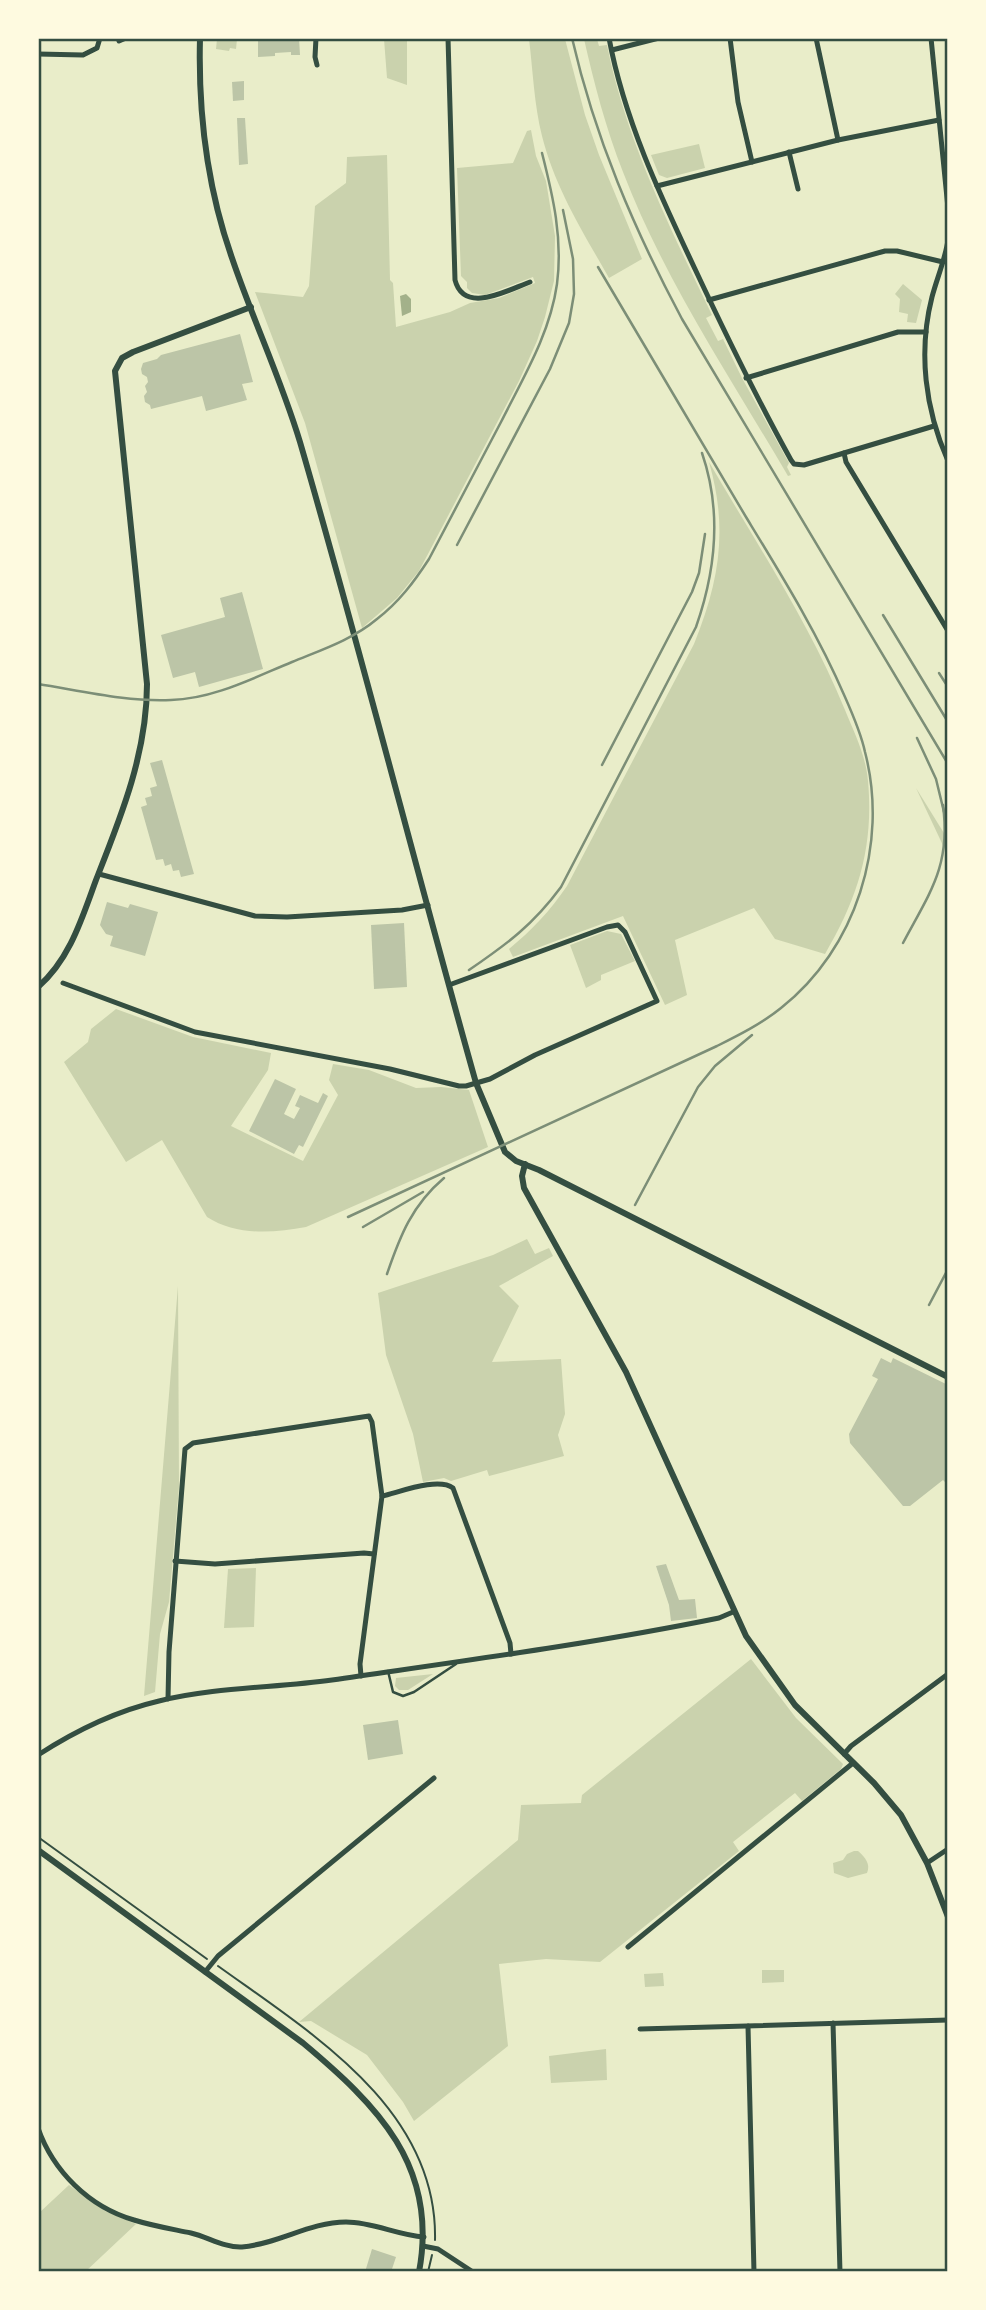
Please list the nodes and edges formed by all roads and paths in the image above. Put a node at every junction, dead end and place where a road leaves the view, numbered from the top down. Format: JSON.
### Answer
{"nodes":[{"id":1,"x":100,"y":38,"type":"edge"},
{"id":2,"x":126,"y":38,"type":"edge"},
{"id":3,"x":200,"y":38,"type":"edge"},
{"id":4,"x":316,"y":38,"type":"edge"},
{"id":5,"x":447,"y":38,"type":"edge"},
{"id":6,"x":609,"y":38,"type":"edge"},
{"id":7,"x":659,"y":38,"type":"edge"},
{"id":8,"x":730,"y":38,"type":"edge"},
{"id":9,"x":816,"y":38,"type":"edge"},
{"id":10,"x":930,"y":38,"type":"edge"},
{"id":11,"x":119,"y":41,"type":"dead end"},
{"id":12,"x":612,"y":50,"type":"junction"},
{"id":13,"x":38,"y":54,"type":"edge"},
{"id":14,"x":317,"y":65,"type":"dead end"},
{"id":15,"x":947,"y":103,"type":"edge"},
{"id":16,"x":938,"y":104,"type":"junction"},
{"id":17,"x":939,"y":120,"type":"junction"},
{"id":18,"x":838,"y":140,"type":"junction"},
{"id":19,"x":789,"y":152,"type":"junction"},
{"id":20,"x":752,"y":162,"type":"junction"},
{"id":21,"x":657,"y":186,"type":"junction"},
{"id":22,"x":798,"y":189,"type":"dead end"},
{"id":23,"x":947,"y":208,"type":"edge"},
{"id":24,"x":947,"y":240,"type":"edge"},
{"id":25,"x":943,"y":262,"type":"junction"},
{"id":26,"x":530,"y":282,"type":"dead end"},
{"id":27,"x":709,"y":300,"type":"junction"},
{"id":28,"x":251,"y":307,"type":"junction"},
{"id":29,"x":926,"y":332,"type":"junction"},
{"id":30,"x":746,"y":378,"type":"junction"},
{"id":31,"x":934,"y":426,"type":"junction"},
{"id":32,"x":844,"y":453,"type":"junction"},
{"id":33,"x":947,"y":461,"type":"edge"},
{"id":34,"x":947,"y":631,"type":"edge"},
{"id":35,"x":99,"y":874,"type":"junction"},
{"id":36,"x":428,"y":905,"type":"junction"},
{"id":37,"x":63,"y":982,"type":"dead end"},
{"id":38,"x":40,"y":983,"type":"edge"},
{"id":39,"x":449,"y":985,"type":"junction"},
{"id":40,"x":476,"y":1083,"type":"junction"},
{"id":41,"x":525,"y":1164,"type":"junction"},
{"id":42,"x":947,"y":1377,"type":"edge"},
{"id":43,"x":382,"y":1496,"type":"junction"},
{"id":44,"x":374,"y":1555,"type":"junction"},
{"id":45,"x":175,"y":1561,"type":"junction"},
{"id":46,"x":733,"y":1612,"type":"junction"},
{"id":47,"x":511,"y":1654,"type":"junction"},
{"id":48,"x":461,"y":1661,"type":"junction"},
{"id":49,"x":388,"y":1671,"type":"junction"},
{"id":50,"x":947,"y":1674,"type":"edge"},
{"id":51,"x":360,"y":1676,"type":"junction"},
{"id":52,"x":168,"y":1699,"type":"junction"},
{"id":53,"x":844,"y":1754,"type":"junction"},
{"id":54,"x":38,"y":1755,"type":"edge"},
{"id":55,"x":853,"y":1763,"type":"junction"},
{"id":56,"x":434,"y":1778,"type":"dead end"},
{"id":57,"x":947,"y":1849,"type":"edge"},
{"id":58,"x":38,"y":1850,"type":"edge"},
{"id":59,"x":928,"y":1863,"type":"junction"},
{"id":60,"x":947,"y":1917,"type":"edge"},
{"id":61,"x":628,"y":1947,"type":"dead end"},
{"id":62,"x":205,"y":1972,"type":"junction"},
{"id":63,"x":947,"y":2020,"type":"edge"},
{"id":64,"x":833,"y":2023,"type":"junction"},
{"id":65,"x":748,"y":2026,"type":"junction"},
{"id":66,"x":640,"y":2029,"type":"dead end"},
{"id":67,"x":38,"y":2128,"type":"edge"},
{"id":68,"x":424,"y":2237,"type":"junction"},
{"id":69,"x":423,"y":2246,"type":"junction"},
{"id":70,"x":419,"y":2272,"type":"edge"},
{"id":71,"x":473,"y":2272,"type":"edge"},
{"id":72,"x":754,"y":2272,"type":"edge"},
{"id":73,"x":840,"y":2272,"type":"edge"}],
"edges":[{"from":1,"to":13,"type":"street"},
{"from":2,"to":11,"type":"street"},
{"from":3,"to":28,"type":"street"},
{"from":4,"to":14,"type":"street"},
{"from":5,"to":26,"type":"street"},
{"from":6,"to":12,"type":"street"},
{"from":7,"to":12,"type":"street"},
{"from":8,"to":20,"type":"street"},
{"from":9,"to":18,"type":"street"},
{"from":10,"to":16,"type":"street"},
{"from":12,"to":21,"type":"street"},
{"from":15,"to":16,"type":"street"},
{"from":16,"to":17,"type":"street"},
{"from":17,"to":18,"type":"street"},
{"from":17,"to":23,"type":"street"},
{"from":18,"to":19,"type":"street"},
{"from":19,"to":20,"type":"street"},
{"from":19,"to":22,"type":"street"},
{"from":20,"to":21,"type":"street"},
{"from":21,"to":27,"type":"street"},
{"from":24,"to":25,"type":"street"},
{"from":25,"to":27,"type":"street"},
{"from":25,"to":29,"type":"street"},
{"from":27,"to":30,"type":"street"},
{"from":28,"to":35,"type":"street"},
{"from":28,"to":36,"type":"street"},
{"from":29,"to":30,"type":"street"},
{"from":29,"to":31,"type":"street"},
{"from":30,"to":32,"type":"street"},
{"from":31,"to":32,"type":"street"},
{"from":31,"to":33,"type":"street"},
{"from":32,"to":34,"type":"street"},
{"from":35,"to":36,"type":"street"},
{"from":35,"to":38,"type":"street"},
{"from":36,"to":39,"type":"street"},
{"from":37,"to":40,"type":"street"},
{"from":39,"to":40,"type":"street"},
{"from":39,"to":40,"type":"street"},
{"from":40,"to":41,"type":"street"},
{"from":41,"to":42,"type":"street"},
{"from":41,"to":46,"type":"street"},
{"from":43,"to":44,"type":"street"},
{"from":43,"to":45,"type":"street"},
{"from":43,"to":47,"type":"street"},
{"from":44,"to":45,"type":"street"},
{"from":44,"to":51,"type":"street"},
{"from":45,"to":52,"type":"street"},
{"from":46,"to":47,"type":"street"},
{"from":46,"to":53,"type":"street"},
{"from":47,"to":48,"type":"street"},
{"from":48,"to":49,"type":"street"},
{"from":48,"to":49,"type":"lane"},
{"from":49,"to":51,"type":"street"},
{"from":50,"to":53,"type":"street"},
{"from":51,"to":52,"type":"street"},
{"from":52,"to":54,"type":"street"},
{"from":53,"to":55,"type":"street"},
{"from":55,"to":59,"type":"street"},
{"from":55,"to":61,"type":"street"},
{"from":56,"to":62,"type":"street"},
{"from":57,"to":59,"type":"street"},
{"from":58,"to":62,"type":"street"},
{"from":59,"to":60,"type":"street"},
{"from":62,"to":68,"type":"street"},
{"from":63,"to":64,"type":"street"},
{"from":64,"to":65,"type":"street"},
{"from":64,"to":73,"type":"street"},
{"from":65,"to":66,"type":"street"},
{"from":65,"to":72,"type":"street"},
{"from":67,"to":68,"type":"street"},
{"from":68,"to":69,"type":"street"},
{"from":69,"to":70,"type":"street"},
{"from":69,"to":71,"type":"street"}]}
